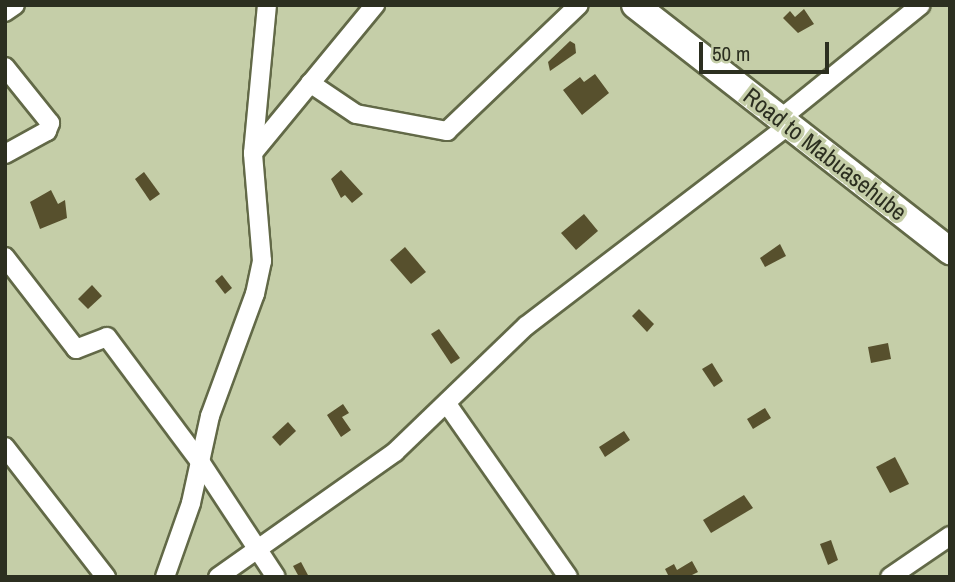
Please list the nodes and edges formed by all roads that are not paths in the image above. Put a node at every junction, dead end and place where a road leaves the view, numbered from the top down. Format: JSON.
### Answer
{"nodes":[{"id":1,"x":15,"y":5,"type":"edge"},
{"id":2,"x":267,"y":5,"type":"edge"},
{"id":3,"x":375,"y":5,"type":"edge"},
{"id":4,"x":579,"y":5,"type":"edge"},
{"id":5,"x":635,"y":5,"type":"edge"},
{"id":6,"x":921,"y":5,"type":"edge"},
{"id":7,"x":5,"y":12,"type":"edge"},
{"id":8,"x":5,"y":67,"type":"edge"},
{"id":9,"x":310,"y":83,"type":"junction"},
{"id":10,"x":784,"y":123,"type":"junction"},
{"id":11,"x":253,"y":153,"type":"junction"},
{"id":12,"x":5,"y":154,"type":"edge"},
{"id":13,"x":950,"y":251,"type":"edge"},
{"id":14,"x":5,"y":257,"type":"edge"},
{"id":15,"x":447,"y":404,"type":"junction"},
{"id":16,"x":5,"y":447,"type":"edge"},
{"id":17,"x":201,"y":463,"type":"junction"},
{"id":18,"x":950,"y":536,"type":"edge"},
{"id":19,"x":256,"y":548,"type":"junction"},
{"id":20,"x":106,"y":577,"type":"edge"},
{"id":21,"x":165,"y":577,"type":"edge"},
{"id":22,"x":218,"y":577,"type":"edge"},
{"id":23,"x":276,"y":577,"type":"edge"},
{"id":24,"x":568,"y":577,"type":"edge"},
{"id":25,"x":890,"y":577,"type":"edge"}],
"edges":[{"from":1,"to":7,"type":"street"},
{"from":2,"to":11,"type":"street"},
{"from":3,"to":9,"type":"street"},
{"from":4,"to":9,"type":"street"},
{"from":5,"to":10,"type":"main road","name":"Road to Mabuasehube"},
{"from":6,"to":10,"type":"street"},
{"from":8,"to":12,"type":"street"},
{"from":9,"to":11,"type":"street"},
{"from":10,"to":13,"type":"main road","name":"Road to Mabuasehube"},
{"from":10,"to":15,"type":"street"},
{"from":11,"to":17,"type":"street"},
{"from":14,"to":17,"type":"street"},
{"from":15,"to":19,"type":"street"},
{"from":15,"to":24,"type":"street"},
{"from":16,"to":20,"type":"street"},
{"from":17,"to":19,"type":"street"},
{"from":17,"to":21,"type":"street"},
{"from":18,"to":25,"type":"street"},
{"from":19,"to":22,"type":"street"},
{"from":19,"to":23,"type":"street"}]}
